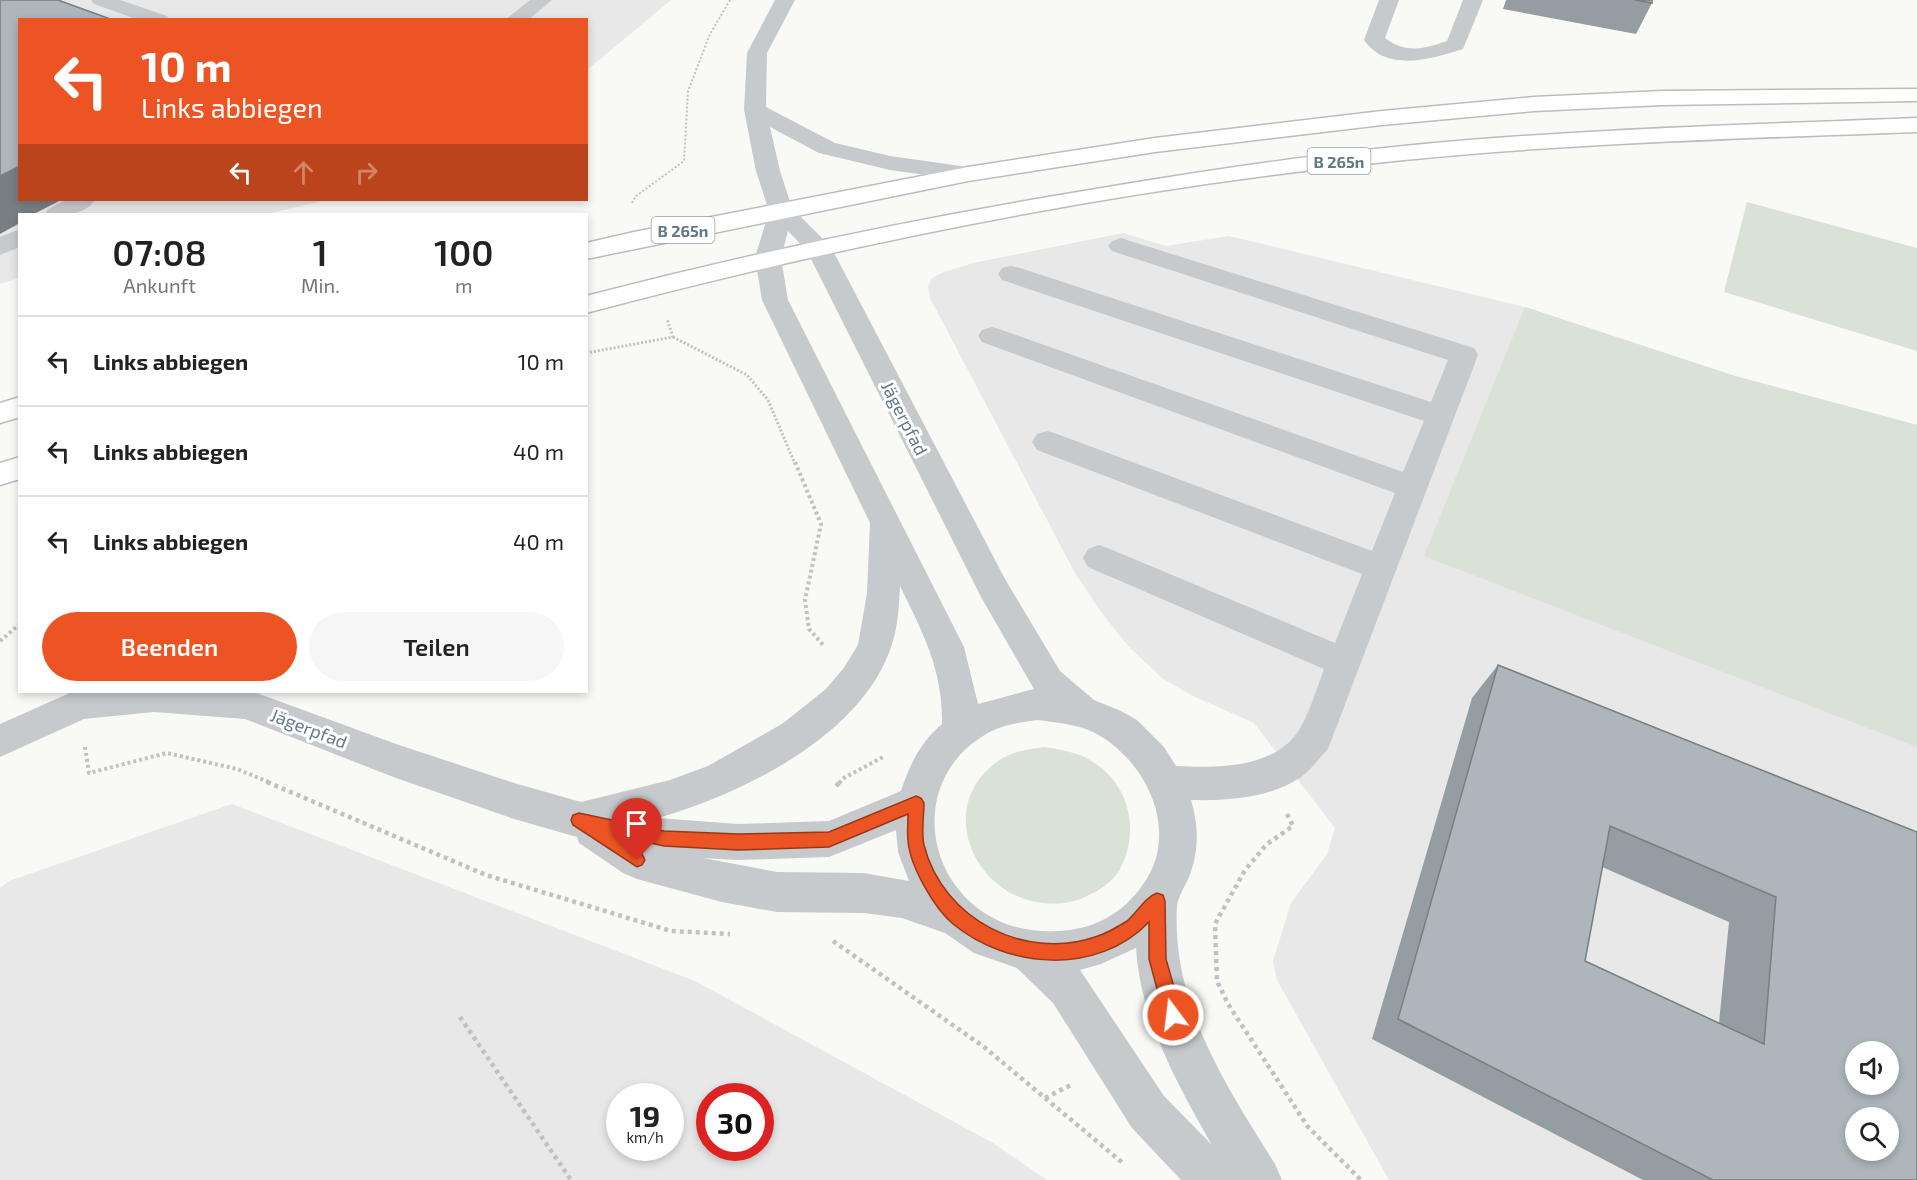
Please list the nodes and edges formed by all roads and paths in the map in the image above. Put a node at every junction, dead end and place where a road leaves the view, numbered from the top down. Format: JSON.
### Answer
{"nodes":[{"id":1,"x":101,"y":0,"type":"edge"},
{"id":2,"x":542,"y":0,"type":"edge"},
{"id":3,"x":730,"y":0,"type":"edge"},
{"id":4,"x":785,"y":0,"type":"edge"},
{"id":5,"x":1389,"y":0,"type":"edge"},
{"id":6,"x":1473,"y":0,"type":"edge"},
{"id":7,"x":154,"y":18,"type":"edge"},
{"id":8,"x":518,"y":18,"type":"edge"},
{"id":9,"x":1917,"y":95,"type":"edge"},
{"id":10,"x":755,"y":110,"type":"junction"},
{"id":11,"x":1917,"y":125,"type":"edge"},
{"id":12,"x":968,"y":174,"type":"junction"},
{"id":13,"x":81,"y":201,"type":"edge"},
{"id":14,"x":781,"y":211,"type":"junction"},
{"id":15,"x":59,"y":213,"type":"edge"},
{"id":16,"x":18,"y":237,"type":"edge"},
{"id":17,"x":634,"y":240,"type":"junction"},
{"id":18,"x":1121,"y":246,"type":"dead end"},
{"id":19,"x":0,"y":247,"type":"edge"},
{"id":20,"x":819,"y":248,"type":"junction"},
{"id":21,"x":588,"y":251,"type":"edge"},
{"id":22,"x":768,"y":258,"type":"junction"},
{"id":23,"x":1011,"y":274,"type":"dead end"},
{"id":24,"x":656,"y":286,"type":"junction"},
{"id":25,"x":588,"y":304,"type":"edge"},
{"id":26,"x":992,"y":336,"type":"dead end"},
{"id":27,"x":673,"y":337,"type":"junction"},
{"id":28,"x":588,"y":353,"type":"edge"},
{"id":29,"x":18,"y":408,"type":"edge"},
{"id":30,"x":0,"y":413,"type":"edge"},
{"id":31,"x":1441,"y":416,"type":"junction"},
{"id":32,"x":1047,"y":442,"type":"dead end"},
{"id":33,"x":18,"y":469,"type":"edge"},
{"id":34,"x":0,"y":474,"type":"edge"},
{"id":35,"x":1413,"y":487,"type":"junction"},
{"id":36,"x":885,"y":520,"type":"junction"},
{"id":37,"x":1099,"y":558,"type":"dead end"},
{"id":38,"x":1381,"y":568,"type":"junction"},
{"id":39,"x":18,"y":626,"type":"edge"},
{"id":40,"x":0,"y":641,"type":"edge"},
{"id":41,"x":870,"y":658,"type":"junction"},
{"id":42,"x":1344,"y":662,"type":"junction"},
{"id":43,"x":80,"y":704,"type":"junction"},
{"id":44,"x":1081,"y":711,"type":"junction"},
{"id":45,"x":960,"y":731,"type":"junction"},
{"id":46,"x":0,"y":741,"type":"edge"},
{"id":47,"x":890,"y":748,"type":"dead end"},
{"id":48,"x":1268,"y":772,"type":"junction"},
{"id":49,"x":1165,"y":782,"type":"junction"},
{"id":50,"x":916,"y":803,"type":"junction"},
{"id":51,"x":579,"y":820,"type":"junction"},
{"id":52,"x":829,"y":839,"type":"junction"},
{"id":53,"x":831,"y":892,"type":"junction"},
{"id":54,"x":1157,"y":901,"type":"junction"},
{"id":55,"x":958,"y":917,"type":"junction"},
{"id":56,"x":740,"y":935,"type":"dead end"},
{"id":57,"x":821,"y":939,"type":"dead end"},
{"id":58,"x":832,"y":940,"type":"junction"},
{"id":59,"x":1029,"y":951,"type":"junction"},
{"id":60,"x":460,"y":1017,"type":"dead end"},
{"id":61,"x":1127,"y":1166,"type":"dead end"},
{"id":62,"x":571,"y":1180,"type":"edge"},
{"id":63,"x":1214,"y":1180,"type":"edge"},
{"id":64,"x":1259,"y":1180,"type":"edge"},
{"id":65,"x":1361,"y":1180,"type":"edge"}],
"edges":[{"from":1,"to":7,"type":"street"},
{"from":2,"to":8,"type":"street"},
{"from":3,"to":17,"type":"path"},
{"from":4,"to":10,"type":"street"},
{"from":5,"to":6,"type":"street"},
{"from":9,"to":12,"type":"main road","number":"B 265n"},
{"from":10,"to":12,"type":"street"},
{"from":10,"to":14,"type":"street"},
{"from":11,"to":20,"type":"main road","number":"B 265n"},
{"from":12,"to":14,"type":"main road","number":"B 265n"},
{"from":13,"to":15,"type":"street"},
{"from":14,"to":17,"type":"main road","number":"B 265n"},
{"from":14,"to":20,"type":"street","name":"Jägerpfad"},
{"from":14,"to":22,"type":"street"},
{"from":16,"to":19,"type":"street"},
{"from":17,"to":21,"type":"main road","number":"B 265n"},
{"from":18,"to":31,"type":"street"},
{"from":20,"to":22,"type":"main road","number":"B 265n"},
{"from":20,"to":44,"type":"street","name":"Jägerpfad"},
{"from":22,"to":24,"type":"main road","number":"B 265n"},
{"from":22,"to":36,"type":"street"},
{"from":23,"to":31,"type":"street"},
{"from":24,"to":25,"type":"main road","number":"B 265n"},
{"from":24,"to":27,"type":"path"},
{"from":26,"to":35,"type":"street"},
{"from":27,"to":28,"type":"path"},
{"from":27,"to":41,"type":"path"},
{"from":29,"to":30,"type":"main road"},
{"from":31,"to":35,"type":"street"},
{"from":32,"to":38,"type":"street"},
{"from":33,"to":34,"type":"main road"},
{"from":35,"to":38,"type":"street"},
{"from":36,"to":41,"type":"street"},
{"from":36,"to":45,"type":"street"},
{"from":37,"to":42,"type":"street"},
{"from":38,"to":42,"type":"street"},
{"from":39,"to":40,"type":"path"},
{"from":41,"to":51,"type":"street"},
{"from":42,"to":48,"type":"street"},
{"from":43,"to":46,"type":"street","name":"Jägerpfad"},
{"from":43,"to":51,"type":"street","name":"Jägerpfad"},
{"from":43,"to":56,"type":"path"},
{"from":44,"to":45,"type":"street"},
{"from":44,"to":49,"type":"street"},
{"from":45,"to":50,"type":"street"},
{"from":47,"to":52,"type":"path"},
{"from":48,"to":49,"type":"street"},
{"from":48,"to":65,"type":"path"},
{"from":49,"to":54,"type":"street"},
{"from":50,"to":52,"type":"street"},
{"from":50,"to":55,"type":"street"},
{"from":51,"to":52,"type":"street"},
{"from":51,"to":53,"type":"street"},
{"from":53,"to":55,"type":"street"},
{"from":53,"to":58,"type":"path"},
{"from":54,"to":59,"type":"street"},
{"from":54,"to":64,"type":"street"},
{"from":55,"to":59,"type":"street"},
{"from":57,"to":58,"type":"path"},
{"from":58,"to":61,"type":"path"},
{"from":59,"to":63,"type":"street"},
{"from":60,"to":62,"type":"path"}]}
